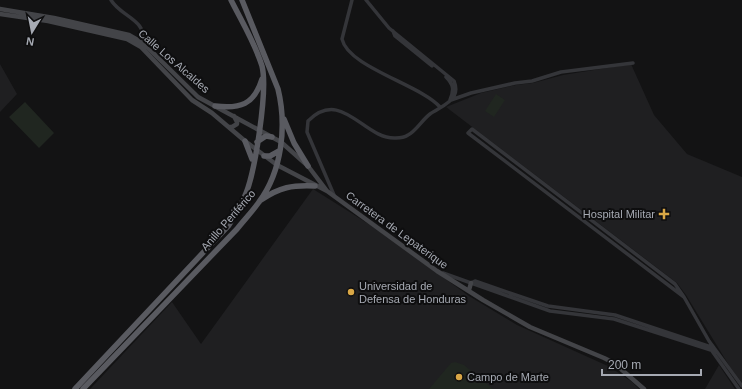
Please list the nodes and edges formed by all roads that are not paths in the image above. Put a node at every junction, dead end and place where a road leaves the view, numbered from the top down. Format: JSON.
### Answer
{"nodes":[{"id":1,"x":111,"y":0,"type":"edge"},
{"id":2,"x":231,"y":0,"type":"edge"},
{"id":3,"x":242,"y":0,"type":"edge"},
{"id":4,"x":352,"y":0,"type":"edge"},
{"id":5,"x":366,"y":0,"type":"edge"},
{"id":6,"x":0,"y":9,"type":"edge"},
{"id":7,"x":0,"y":14,"type":"edge"},
{"id":8,"x":143,"y":43,"type":"junction"},
{"id":9,"x":633,"y":63,"type":"dead end"},
{"id":10,"x":263,"y":75,"type":"junction"},
{"id":11,"x":450,"y":101,"type":"junction"},
{"id":12,"x":215,"y":106,"type":"junction"},
{"id":13,"x":440,"y":107,"type":"junction"},
{"id":14,"x":233,"y":115,"type":"junction"},
{"id":15,"x":283,"y":117,"type":"junction"},
{"id":16,"x":229,"y":127,"type":"junction"},
{"id":17,"x":259,"y":129,"type":"junction"},
{"id":18,"x":272,"y":137,"type":"junction"},
{"id":19,"x":245,"y":142,"type":"junction"},
{"id":20,"x":257,"y":142,"type":"junction"},
{"id":21,"x":281,"y":142,"type":"junction"},
{"id":22,"x":256,"y":149,"type":"junction"},
{"id":23,"x":279,"y":151,"type":"junction"},
{"id":24,"x":264,"y":156,"type":"junction"},
{"id":25,"x":277,"y":165,"type":"junction"},
{"id":26,"x":252,"y":166,"type":"junction"},
{"id":27,"x":308,"y":166,"type":"junction"},
{"id":28,"x":315,"y":186,"type":"junction"},
{"id":29,"x":327,"y":191,"type":"junction"},
{"id":30,"x":334,"y":195,"type":"junction"},
{"id":31,"x":260,"y":202,"type":"junction"},
{"id":32,"x":437,"y":271,"type":"junction"},
{"id":33,"x":472,"y":283,"type":"junction"},
{"id":34,"x":469,"y":290,"type":"junction"},
{"id":35,"x":684,"y":297,"type":"junction"},
{"id":36,"x":713,"y":350,"type":"junction"},
{"id":37,"x":742,"y":386,"type":"edge"},
{"id":38,"x":74,"y":389,"type":"edge"},
{"id":39,"x":83,"y":389,"type":"edge"},
{"id":40,"x":644,"y":389,"type":"edge"},
{"id":41,"x":739,"y":389,"type":"edge"}],
"edges":[{"from":1,"to":8,"type":"street"},
{"from":2,"to":10,"type":"highway","name":"Anillo Periférico"},
{"from":3,"to":15,"type":"highway","name":"Anillo Periférico"},
{"from":4,"to":13,"type":"street"},
{"from":5,"to":11,"type":"street"},
{"from":6,"to":8,"type":"main road","name":"Calle Los Alcaldes"},
{"from":7,"to":16,"type":"main road","name":"Calle Los Alcaldes"},
{"from":8,"to":12,"type":"main road","name":"Calle Los Alcaldes"},
{"from":9,"to":11,"type":"street"},
{"from":10,"to":12,"type":"highway"},
{"from":10,"to":17,"type":"highway","name":"Anillo Periférico"},
{"from":11,"to":13,"type":"street"},
{"from":12,"to":14,"type":"main road","name":"Calle Los Alcaldes"},
{"from":13,"to":30,"type":"street"},
{"from":14,"to":16,"type":"main road"},
{"from":14,"to":17,"type":"main road","name":"Calle Los Alcaldes"},
{"from":15,"to":21,"type":"highway","name":"Anillo Periférico"},
{"from":15,"to":27,"type":"highway"},
{"from":16,"to":19,"type":"main road","name":"Calle Los Alcaldes"},
{"from":17,"to":18,"type":"main road","name":"Carretera de Lepaterique"},
{"from":17,"to":20,"type":"highway","name":"Anillo Periférico"},
{"from":18,"to":20,"type":"highway"},
{"from":18,"to":21,"type":"main road","name":"Carretera de Lepaterique"},
{"from":19,"to":22,"type":"main road","name":"Calle Los Alcaldes"},
{"from":19,"to":26,"type":"highway"},
{"from":20,"to":22,"type":"highway","name":"Anillo Periférico"},
{"from":21,"to":23,"type":"highway","name":"Anillo Periférico"},
{"from":21,"to":27,"type":"main road","name":"Carretera de Lepaterique"},
{"from":22,"to":24,"type":"main road","name":"Carretera de Lepaterique"},
{"from":22,"to":26,"type":"highway","name":"Anillo Periférico"},
{"from":23,"to":24,"type":"highway"},
{"from":23,"to":25,"type":"highway","name":"Anillo Periférico"},
{"from":24,"to":25,"type":"main road","name":"Carretera de Lepaterique"},
{"from":25,"to":28,"type":"main road","name":"Carretera de Lepaterique"},
{"from":25,"to":31,"type":"highway","name":"Anillo Periférico"},
{"from":26,"to":38,"type":"highway","name":"Anillo Periférico"},
{"from":27,"to":29,"type":"main road","name":"Carretera de Lepaterique"},
{"from":28,"to":29,"type":"main road","name":"Carretera de Lepaterique"},
{"from":28,"to":31,"type":"highway"},
{"from":29,"to":30,"type":"main road","name":"Carretera de Lepaterique"},
{"from":30,"to":32,"type":"main road","name":"Carretera de Lepaterique"},
{"from":31,"to":39,"type":"highway","name":"Anillo Periférico"},
{"from":32,"to":33,"type":"street"},
{"from":32,"to":34,"type":"main road","name":"Carretera de Lepaterique"},
{"from":33,"to":34,"type":"main road"},
{"from":33,"to":36,"type":"street"},
{"from":34,"to":40,"type":"main road","name":"Carretera de Lepaterique"},
{"from":35,"to":35,"type":"street"},
{"from":35,"to":36,"type":"street"},
{"from":36,"to":37,"type":"street"},
{"from":36,"to":41,"type":"street"}]}
